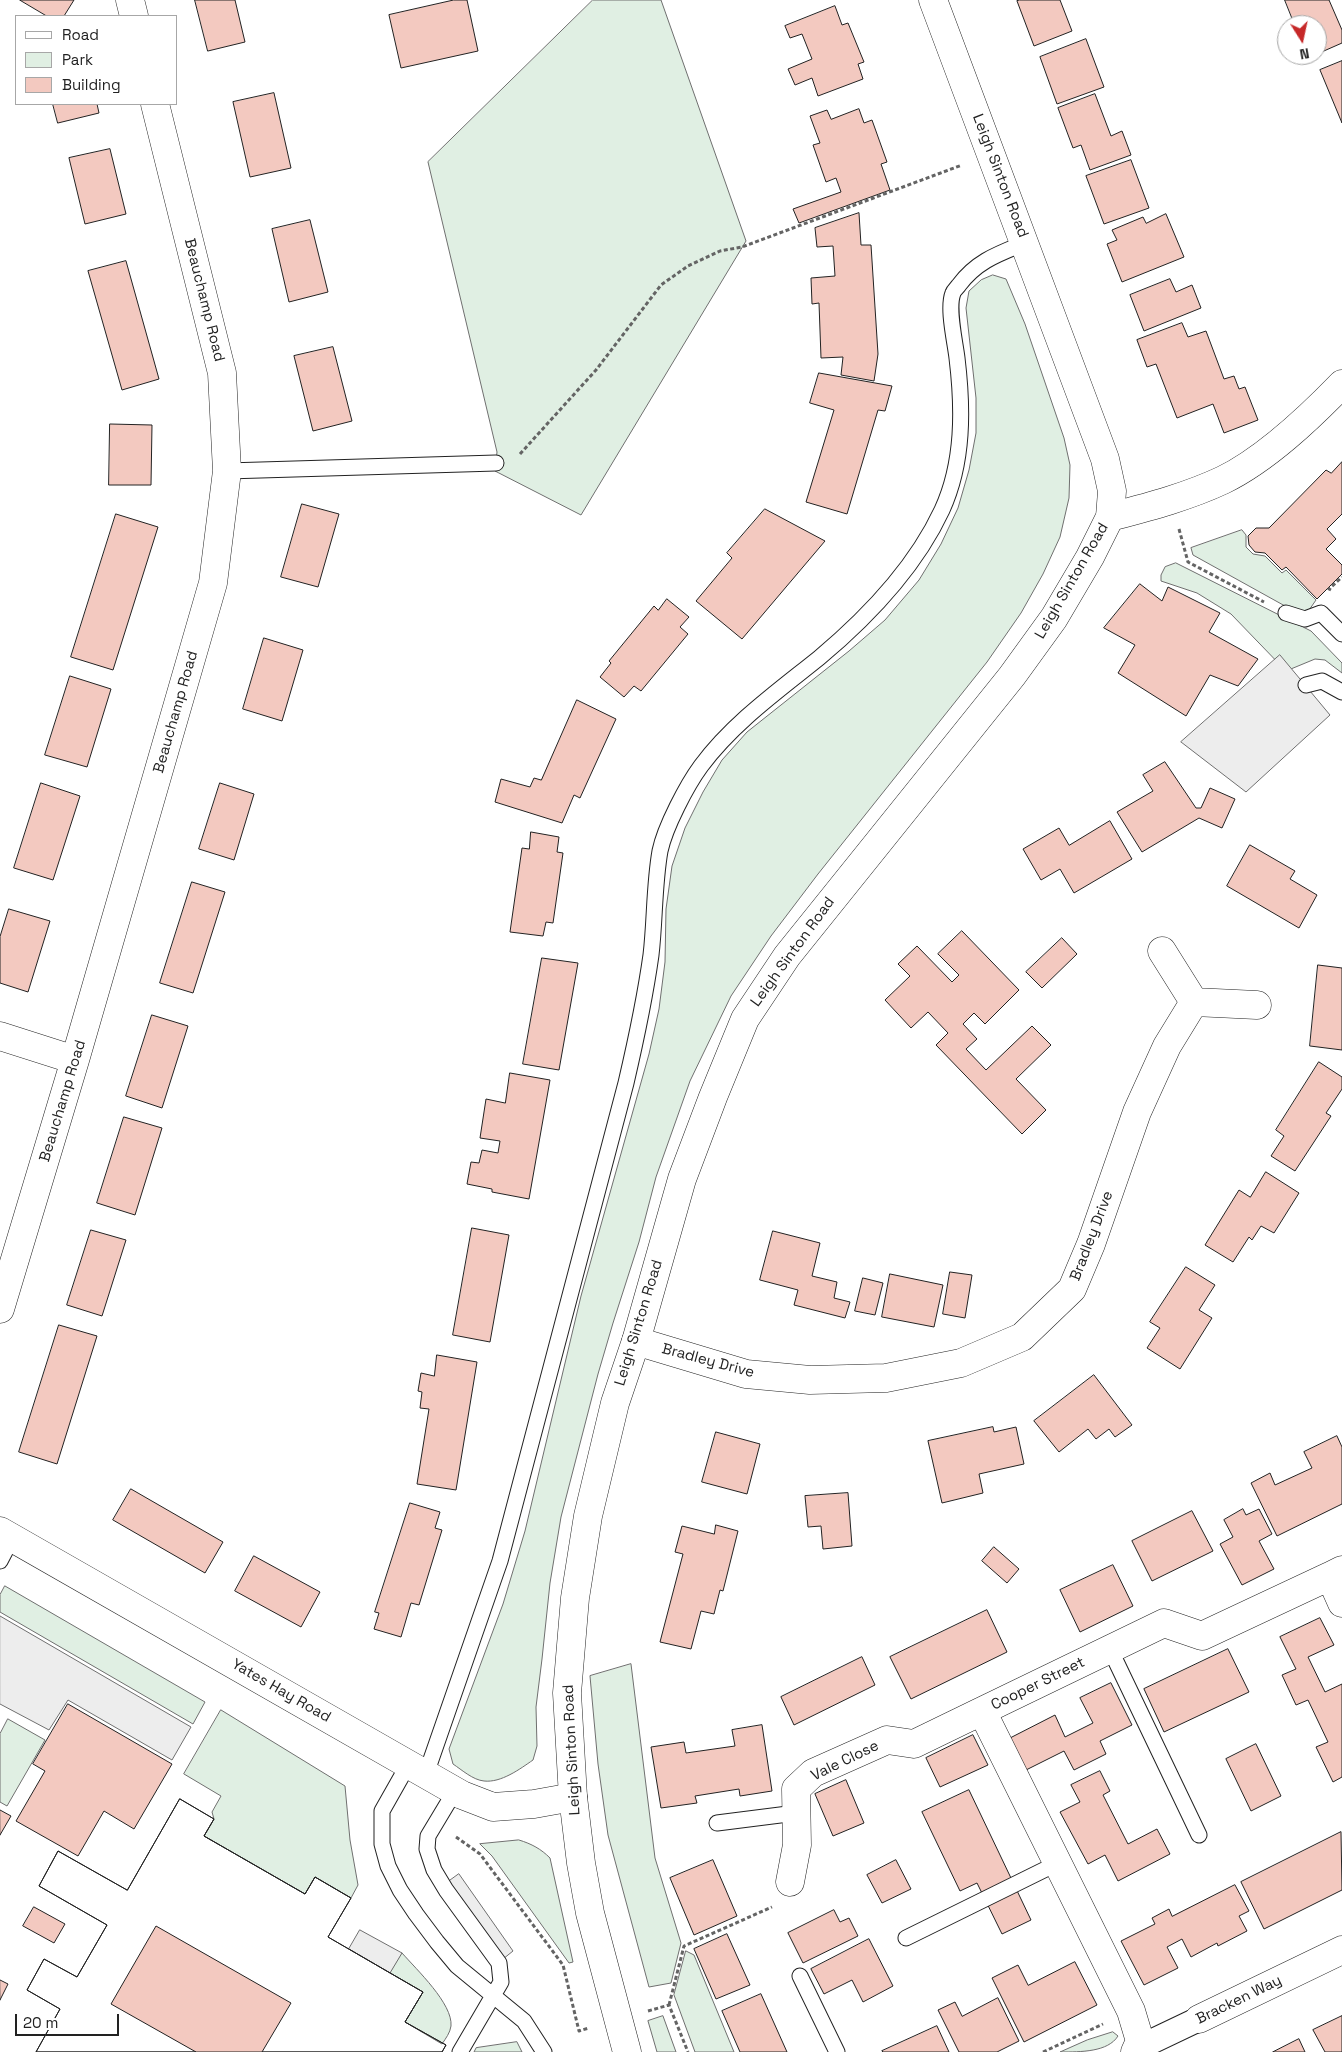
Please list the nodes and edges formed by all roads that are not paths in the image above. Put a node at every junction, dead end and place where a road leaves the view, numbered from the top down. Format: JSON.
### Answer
{"nodes":[{"id":1,"x":130,"y":0,"type":"edge"},
{"id":2,"x":933,"y":0,"type":"edge"},
{"id":3,"x":134,"y":15,"type":"edge"},
{"id":4,"x":155,"y":105,"type":"edge"},
{"id":5,"x":1025,"y":243,"type":"junction"},
{"id":6,"x":1342,"y":384,"type":"edge"},
{"id":7,"x":496,"y":464,"type":"road end"},
{"id":8,"x":227,"y":471,"type":"junction"},
{"id":9,"x":1110,"y":517,"type":"junction"},
{"id":10,"x":1286,"y":613,"type":"road end"},
{"id":11,"x":1342,"y":634,"type":"edge"},
{"id":12,"x":1306,"y":685,"type":"dead end"},
{"id":13,"x":1342,"y":692,"type":"edge"},
{"id":14,"x":1162,"y":951,"type":"dead end"},
{"id":15,"x":1194,"y":1002,"type":"junction"},
{"id":16,"x":1257,"y":1005,"type":"dead end"},
{"id":17,"x":0,"y":1036,"type":"edge"},
{"id":18,"x":75,"y":1060,"type":"junction"},
{"id":19,"x":0,"y":1309,"type":"edge"},
{"id":20,"x":636,"y":1341,"type":"junction"},
{"id":21,"x":4,"y":1543,"type":"edge"},
{"id":22,"x":1336,"y":1573,"type":"edge"},
{"id":23,"x":1342,"y":1603,"type":"edge"},
{"id":24,"x":1110,"y":1649,"type":"junction"},
{"id":25,"x":982,"y":1711,"type":"junction"},
{"id":26,"x":417,"y":1770,"type":"junction"},
{"id":27,"x":455,"y":1791,"type":"junction"},
{"id":28,"x":574,"y":1797,"type":"junction"},
{"id":29,"x":796,"y":1813,"type":"junction"},
{"id":30,"x":717,"y":1822,"type":"dead end"},
{"id":31,"x":1199,"y":1835,"type":"dead end"},
{"id":32,"x":1058,"y":1863,"type":"junction"},
{"id":33,"x":790,"y":1882,"type":"road end"},
{"id":34,"x":906,"y":1938,"type":"dead end"},
{"id":35,"x":1342,"y":1950,"type":"edge"},
{"id":36,"x":800,"y":1976,"type":"dead end"},
{"id":37,"x":494,"y":1995,"type":"junction"},
{"id":38,"x":1199,"y":2019,"type":"joint"},
{"id":39,"x":1136,"y":2050,"type":"edge"},
{"id":40,"x":460,"y":2052,"type":"edge"},
{"id":41,"x":544,"y":2052,"type":"edge"},
{"id":42,"x":627,"y":2052,"type":"edge"},
{"id":43,"x":837,"y":2052,"type":"edge"}],
"edges":[{"from":1,"to":3,"type":"street"},
{"from":2,"to":5,"type":"street","name":"Leigh Sinton Road"},
{"from":4,"to":8,"type":"street","name":"Beauchamp Road"},
{"from":5,"to":9,"type":"street","name":"Leigh Sinton Road"},
{"from":5,"to":26,"type":"lane"},
{"from":6,"to":9,"type":"street"},
{"from":7,"to":8,"type":"lane"},
{"from":8,"to":18,"type":"street","name":"Beauchamp Road"},
{"from":9,"to":20,"type":"street","name":"Leigh Sinton Road"},
{"from":10,"to":11,"type":"lane"},
{"from":12,"to":13,"type":"lane"},
{"from":14,"to":15,"type":"street"},
{"from":15,"to":16,"type":"street"},
{"from":15,"to":20,"type":"street","name":"Bradley Drive"},
{"from":17,"to":18,"type":"street"},
{"from":18,"to":19,"type":"street","name":"Beauchamp Road"},
{"from":20,"to":28,"type":"street","name":"Leigh Sinton Road"},
{"from":21,"to":26,"type":"street","name":"Yates Hay Road"},
{"from":22,"to":23,"type":"street"},
{"from":22,"to":24,"type":"street","name":"Cooper Street"},
{"from":24,"to":25,"type":"street","name":"Cooper Street"},
{"from":24,"to":31,"type":"lane"},
{"from":25,"to":29,"type":"street","name":"Vale Close"},
{"from":25,"to":32,"type":"street","name":"Cooper Street"},
{"from":26,"to":27,"type":"street","name":"Yates Hay Road"},
{"from":26,"to":37,"type":"lane"},
{"from":27,"to":28,"type":"street","name":"Yates Hay Road"},
{"from":27,"to":37,"type":"lane"},
{"from":28,"to":42,"type":"street","name":"Leigh Sinton Road"},
{"from":29,"to":30,"type":"lane"},
{"from":29,"to":33,"type":"street","name":"Vale Close"},
{"from":32,"to":34,"type":"lane"},
{"from":32,"to":39,"type":"street","name":"Cooper Street"},
{"from":35,"to":38,"type":"street","name":"Bracken Way"},
{"from":36,"to":43,"type":"lane"},
{"from":37,"to":40,"type":"lane"},
{"from":37,"to":41,"type":"lane"},
{"from":38,"to":39,"type":"street","name":"Bracken Way"}]}
